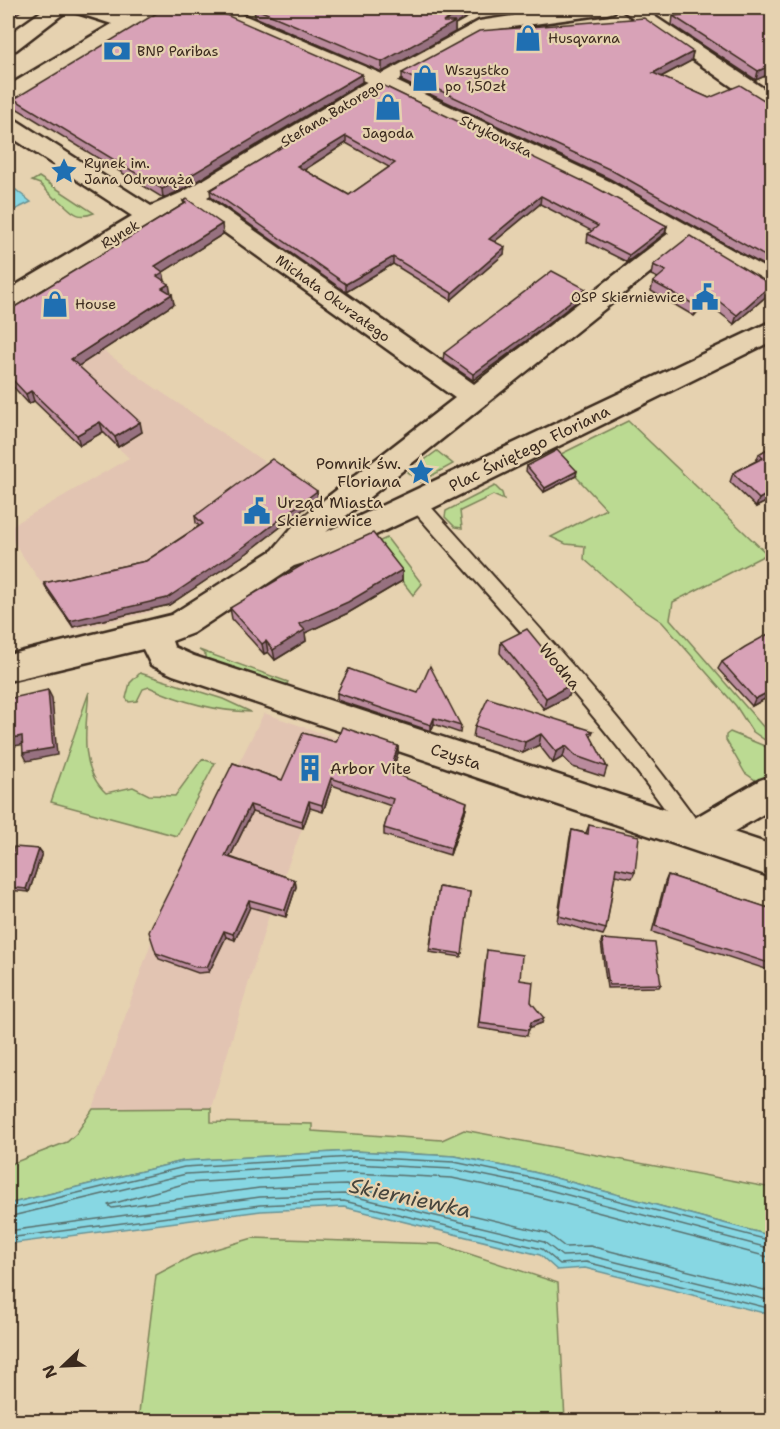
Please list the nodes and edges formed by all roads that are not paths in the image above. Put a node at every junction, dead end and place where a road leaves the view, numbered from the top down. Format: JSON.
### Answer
{"nodes":[{"id":1,"x":59,"y":8,"type":"edge"},
{"id":2,"x":77,"y":8,"type":"edge"},
{"id":3,"x":153,"y":8,"type":"edge"},
{"id":4,"x":211,"y":8,"type":"edge"},
{"id":5,"x":536,"y":8,"type":"edge"},
{"id":6,"x":608,"y":8,"type":"edge"},
{"id":7,"x":629,"y":8,"type":"edge"},
{"id":8,"x":518,"y":19,"type":"junction"},
{"id":9,"x":129,"y":22,"type":"junction"},
{"id":10,"x":8,"y":45,"type":"edge"},
{"id":11,"x":383,"y":82,"type":"junction"},
{"id":12,"x":8,"y":95,"type":"edge"},
{"id":13,"x":772,"y":104,"type":"edge"},
{"id":14,"x":8,"y":125,"type":"edge"},
{"id":15,"x":191,"y":197,"type":"junction"},
{"id":16,"x":149,"y":216,"type":"junction"},
{"id":17,"x":686,"y":232,"type":"junction"},
{"id":18,"x":772,"y":283,"type":"edge"},
{"id":19,"x":8,"y":301,"type":"edge"},
{"id":20,"x":772,"y":330,"type":"edge"},
{"id":21,"x":474,"y":398,"type":"junction"},
{"id":22,"x":417,"y":503,"type":"junction"},
{"id":23,"x":283,"y":558,"type":"junction"},
{"id":24,"x":153,"y":634,"type":"junction"},
{"id":25,"x":8,"y":668,"type":"edge"},
{"id":26,"x":772,"y":791,"type":"edge"},
{"id":27,"x":696,"y":836,"type":"junction"},
{"id":28,"x":772,"y":861,"type":"edge"}],
"edges":[{"from":1,"to":10,"type":"street"},
{"from":2,"to":9,"type":"street"},
{"from":3,"to":9,"type":"street"},
{"from":4,"to":11,"type":"street","name":"Strykowska"},
{"from":5,"to":8,"type":"street","name":"Stefana Batorego"},
{"from":6,"to":8,"type":"street","name":"Stefana Batorego"},
{"from":7,"to":13,"type":"street"},
{"from":8,"to":11,"type":"street","name":"Stefana Batorego"},
{"from":9,"to":12,"type":"street"},
{"from":11,"to":15,"type":"street","name":"Stefana Batorego"},
{"from":11,"to":17,"type":"street","name":"Strykowska"},
{"from":14,"to":16,"type":"street","name":"Rynek"},
{"from":15,"to":16,"type":"street","name":"Stefana Batorego"},
{"from":15,"to":21,"type":"street","name":"Michała Okurzałego"},
{"from":16,"to":19,"type":"street","name":"Rynek"},
{"from":17,"to":18,"type":"street","name":"Strykowska"},
{"from":17,"to":21,"type":"street","name":"Plac Świętego Floriana"},
{"from":20,"to":22,"type":"street","name":"Plac Świętego Floriana"},
{"from":21,"to":23,"type":"street","name":"Plac Świętego Floriana"},
{"from":22,"to":23,"type":"street","name":"Plac Świętego Floriana"},
{"from":22,"to":27,"type":"lane","name":"Wodna"},
{"from":23,"to":24,"type":"street","name":"Plac Świętego Floriana"},
{"from":24,"to":25,"type":"street","name":"Plac Świętego Floriana"},
{"from":24,"to":27,"type":"street","name":"Czysta"},
{"from":26,"to":27,"type":"street"},
{"from":27,"to":28,"type":"street","name":"Czysta"}]}
